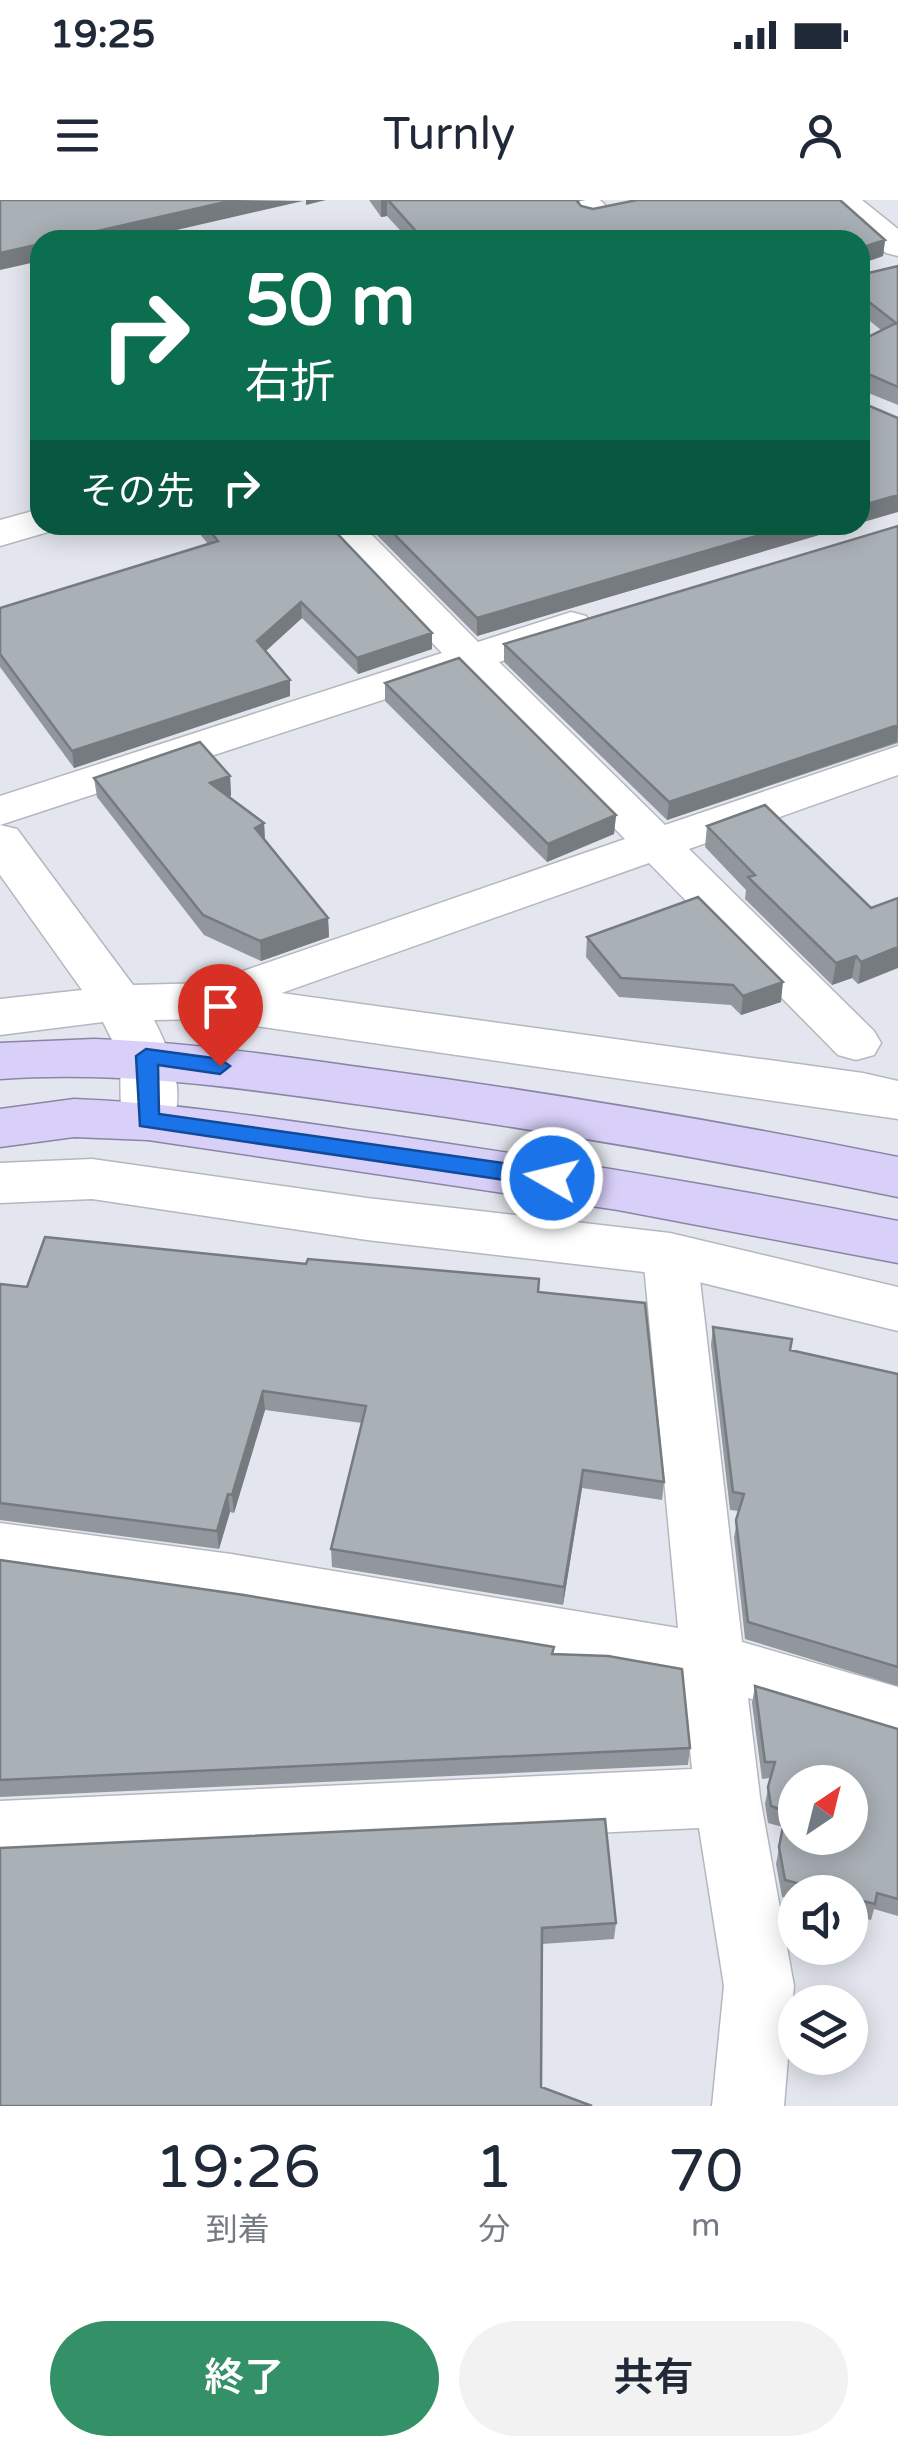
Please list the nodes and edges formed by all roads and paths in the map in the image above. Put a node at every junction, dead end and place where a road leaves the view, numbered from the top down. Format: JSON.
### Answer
{"nodes":[{"id":1,"x":841,"y":200,"type":"edge"},
{"id":2,"x":632,"y":204,"type":"edge"},
{"id":3,"x":587,"y":206,"type":"edge"},
{"id":4,"x":612,"y":230,"type":"edge"},
{"id":5,"x":898,"y":246,"type":"edge"},
{"id":6,"x":30,"y":524,"type":"edge"},
{"id":7,"x":0,"y":533,"type":"edge"},
{"id":8,"x":350,"y":535,"type":"edge"},
{"id":9,"x":616,"y":611,"type":"edge"},
{"id":10,"x":466,"y":656,"type":"junction"},
{"id":11,"x":898,"y":760,"type":"edge"},
{"id":12,"x":0,"y":811,"type":"edge"},
{"id":13,"x":0,"y":840,"type":"edge"},
{"id":14,"x":660,"y":844,"type":"junction"},
{"id":15,"x":208,"y":1002,"type":"junction"},
{"id":16,"x":119,"y":1003,"type":"junction"},
{"id":17,"x":0,"y":1017,"type":"edge"},
{"id":18,"x":146,"y":1056,"type":"junction"},
{"id":19,"x":0,"y":1061,"type":"edge"},
{"id":20,"x":879,"y":1069,"type":"edge"},
{"id":21,"x":148,"y":1121,"type":"junction"},
{"id":22,"x":0,"y":1128,"type":"edge"},
{"id":23,"x":898,"y":1177,"type":"edge"},
{"id":24,"x":0,"y":1183,"type":"edge"},
{"id":25,"x":898,"y":1242,"type":"edge"},
{"id":26,"x":670,"y":1254,"type":"junction"},
{"id":27,"x":898,"y":1309,"type":"edge"},
{"id":28,"x":0,"y":1548,"type":"edge"},
{"id":29,"x":714,"y":1661,"type":"junction"},
{"id":30,"x":898,"y":1715,"type":"edge"},
{"id":31,"x":727,"y":1798,"type":"junction"},
{"id":32,"x":0,"y":1831,"type":"edge"},
{"id":33,"x":748,"y":2106,"type":"edge"}],
"edges":[{"from":1,"to":5,"type":"street"},
{"from":2,"to":3,"type":"street"},
{"from":3,"to":4,"type":"street"},
{"from":6,"to":7,"type":"street"},
{"from":8,"to":10,"type":"street"},
{"from":9,"to":10,"type":"street"},
{"from":10,"to":12,"type":"street"},
{"from":10,"to":14,"type":"street"},
{"from":11,"to":14,"type":"street"},
{"from":13,"to":16,"type":"street"},
{"from":14,"to":15,"type":"street"},
{"from":14,"to":20,"type":"street"},
{"from":15,"to":16,"type":"street"},
{"from":15,"to":20,"type":"street"},
{"from":16,"to":17,"type":"street"},
{"from":16,"to":18,"type":"street"},
{"from":18,"to":19,"type":"highway"},
{"from":18,"to":21,"type":"street"},
{"from":18,"to":23,"type":"highway"},
{"from":21,"to":22,"type":"highway"},
{"from":21,"to":25,"type":"highway"},
{"from":24,"to":26,"type":"street"},
{"from":26,"to":27,"type":"street"},
{"from":26,"to":29,"type":"street"},
{"from":28,"to":29,"type":"street"},
{"from":29,"to":30,"type":"street"},
{"from":29,"to":31,"type":"street"},
{"from":31,"to":32,"type":"street"},
{"from":31,"to":33,"type":"street"}]}
